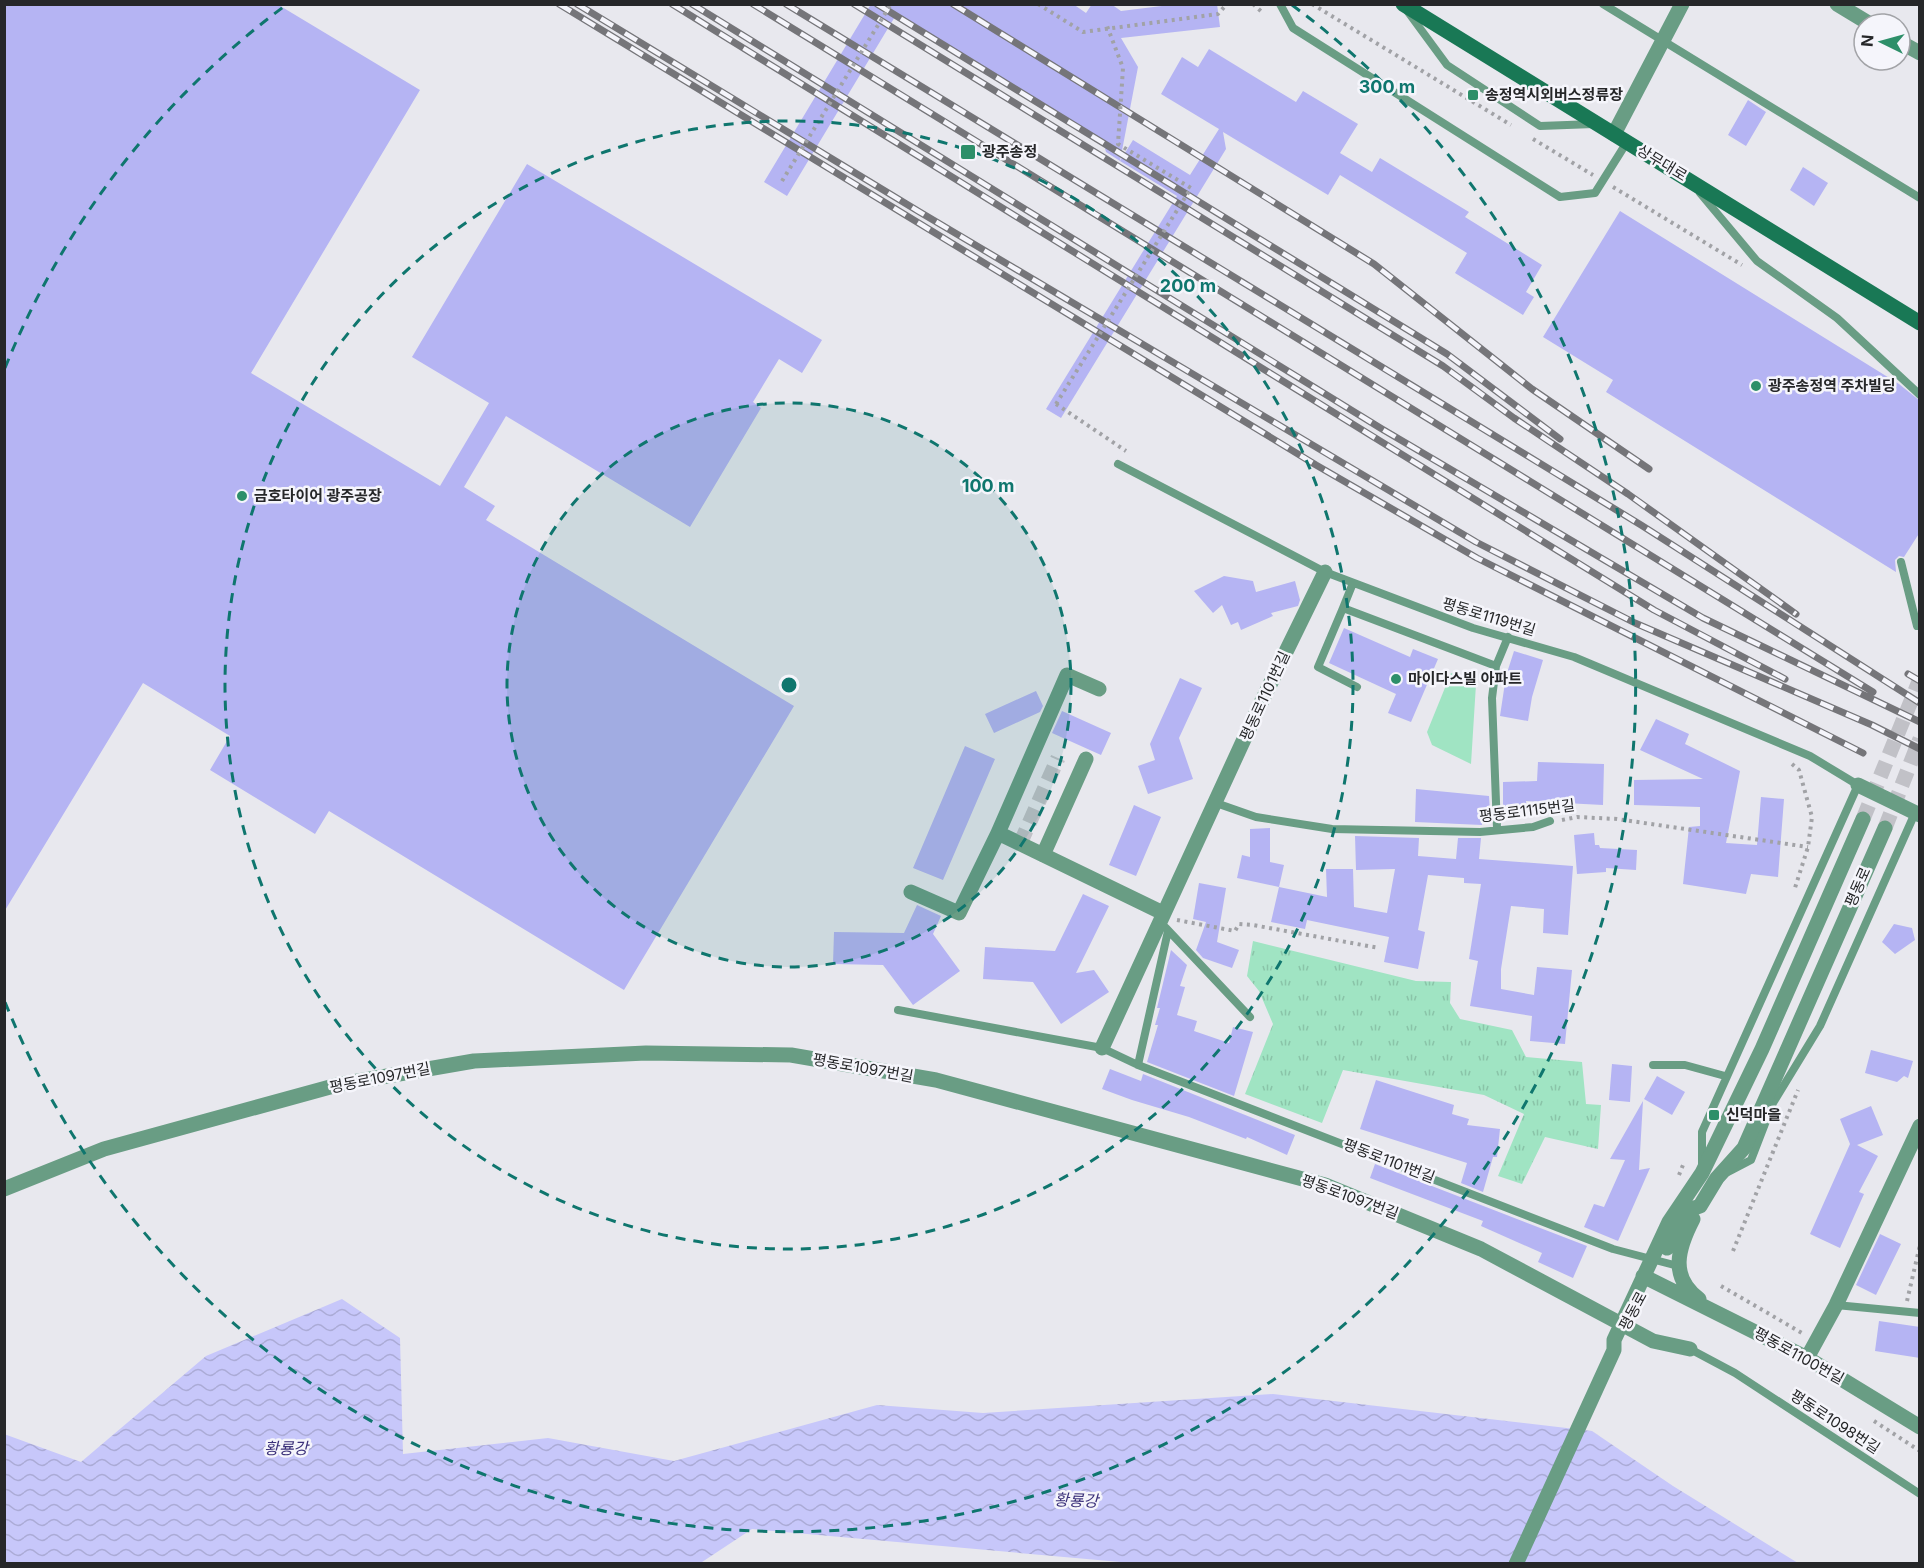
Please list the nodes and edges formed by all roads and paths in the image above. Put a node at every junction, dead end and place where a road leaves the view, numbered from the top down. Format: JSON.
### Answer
{"nodes":[{"id":1,"x":891,"y":4,"type":"edge"},
{"id":2,"x":1038,"y":4,"type":"edge"},
{"id":3,"x":1227,"y":4,"type":"edge"},
{"id":4,"x":1253,"y":4,"type":"edge"},
{"id":5,"x":1280,"y":4,"type":"edge"},
{"id":6,"x":1312,"y":4,"type":"edge"},
{"id":7,"x":1403,"y":4,"type":"edge"},
{"id":8,"x":1603,"y":4,"type":"edge"},
{"id":9,"x":1682,"y":4,"type":"edge"},
{"id":10,"x":1836,"y":4,"type":"edge"},
{"id":11,"x":1852,"y":13,"type":"edge"},
{"id":12,"x":1264,"y":14,"type":"dead end"},
{"id":13,"x":1107,"y":26,"type":"junction"},
{"id":14,"x":1661,"y":40,"type":"junction"},
{"id":15,"x":1599,"y":124,"type":"junction"},
{"id":16,"x":1521,"y":131,"type":"dead end"},
{"id":17,"x":1531,"y":138,"type":"dead end"},
{"id":18,"x":1620,"y":138,"type":"junction"},
{"id":19,"x":782,"y":181,"type":"dead end"},
{"id":20,"x":1603,"y":181,"type":"junction"},
{"id":21,"x":1690,"y":181,"type":"junction"},
{"id":22,"x":1920,"y":198,"type":"edge"},
{"id":23,"x":1734,"y":260,"type":"dead end"},
{"id":24,"x":1920,"y":323,"type":"edge"},
{"id":25,"x":1920,"y":394,"type":"edge"},
{"id":26,"x":1118,"y":464,"type":"dead end"},
{"id":27,"x":1136,"y":474,"type":"junction"},
{"id":28,"x":1901,"y":562,"type":"dead end"},
{"id":29,"x":1325,"y":572,"type":"junction"},
{"id":30,"x":1353,"y":583,"type":"junction"},
{"id":31,"x":1343,"y":608,"type":"junction"},
{"id":32,"x":1919,"y":626,"type":"edge"},
{"id":33,"x":1508,"y":637,"type":"junction"},
{"id":34,"x":1496,"y":666,"type":"junction"},
{"id":35,"x":1357,"y":687,"type":"dead end"},
{"id":36,"x":1099,"y":689,"type":"dead end"},
{"id":37,"x":1774,"y":742,"type":"junction"},
{"id":38,"x":1086,"y":759,"type":"dead end"},
{"id":39,"x":1858,"y":785,"type":"junction"},
{"id":40,"x":1216,"y":803,"type":"junction"},
{"id":41,"x":1917,"y":814,"type":"edge"},
{"id":42,"x":1863,"y":819,"type":"tunnel mouth"},
{"id":43,"x":1550,"y":821,"type":"joint"},
{"id":44,"x":1497,"y":828,"type":"junction"},
{"id":45,"x":1885,"y":828,"type":"tunnel mouth"},
{"id":46,"x":998,"y":834,"type":"junction"},
{"id":47,"x":1808,"y":847,"type":"junction"},
{"id":48,"x":1043,"y":855,"type":"junction"},
{"id":49,"x":911,"y":892,"type":"dead end"},
{"id":50,"x":1794,"y":892,"type":"dead end"},
{"id":51,"x":1162,"y":915,"type":"junction"},
{"id":52,"x":1168,"y":931,"type":"junction"},
{"id":53,"x":1379,"y":948,"type":"dead end"},
{"id":54,"x":898,"y":1010,"type":"dead end"},
{"id":55,"x":1250,"y":1017,"type":"dead end"},
{"id":56,"x":1102,"y":1048,"type":"junction"},
{"id":57,"x":1138,"y":1065,"type":"junction"},
{"id":58,"x":1653,"y":1065,"type":"dead end"},
{"id":59,"x":1725,"y":1076,"type":"junction"},
{"id":60,"x":1799,"y":1088,"type":"dead end"},
{"id":61,"x":1918,"y":1134,"type":"edge"},
{"id":62,"x":1710,"y":1176,"type":"junction"},
{"id":63,"x":4,"y":1189,"type":"edge"},
{"id":64,"x":1920,"y":1204,"type":"edge"},
{"id":65,"x":1700,"y":1206,"type":"junction"},
{"id":66,"x":1920,"y":1221,"type":"edge"},
{"id":67,"x":1920,"y":1245,"type":"edge"},
{"id":68,"x":1733,"y":1251,"type":"dead end"},
{"id":69,"x":1655,"y":1260,"type":"junction"},
{"id":70,"x":1678,"y":1266,"type":"junction"},
{"id":71,"x":1646,"y":1278,"type":"junction"},
{"id":72,"x":1836,"y":1305,"type":"junction"},
{"id":73,"x":1711,"y":1308,"type":"junction"},
{"id":74,"x":1905,"y":1311,"type":"junction"},
{"id":75,"x":1920,"y":1313,"type":"edge"},
{"id":76,"x":1623,"y":1325,"type":"junction"},
{"id":77,"x":1690,"y":1349,"type":"joint"},
{"id":78,"x":1807,"y":1358,"type":"junction"},
{"id":79,"x":1920,"y":1427,"type":"edge"},
{"id":80,"x":1920,"y":1494,"type":"edge"},
{"id":81,"x":1516,"y":1563,"type":"edge"}],
"edges":[{"from":1,"to":19,"type":"path","bridge":true},
{"from":2,"to":13,"type":"path"},
{"from":3,"to":13,"type":"path"},
{"from":4,"to":12,"type":"path"},
{"from":5,"to":20,"type":"lane"},
{"from":6,"to":16,"type":"path"},
{"from":7,"to":15,"type":"main road","name":"상무대로"},
{"from":7,"to":15,"type":"lane"},
{"from":8,"to":14,"type":"lane"},
{"from":9,"to":14,"type":"street"},
{"from":10,"to":11,"type":"street"},
{"from":13,"to":27,"type":"path","bridge":true},
{"from":14,"to":18,"type":"street"},
{"from":14,"to":22,"type":"lane"},
{"from":15,"to":18,"type":"main road","name":"상무대로"},
{"from":17,"to":20,"type":"path"},
{"from":18,"to":20,"type":"lane"},
{"from":18,"to":21,"type":"main road","name":"상무대로"},
{"from":20,"to":23,"type":"path"},
{"from":21,"to":24,"type":"main road","name":"상무대로"},
{"from":21,"to":25,"type":"lane"},
{"from":26,"to":27,"type":"lane","name":"평동로1119번길"},
{"from":27,"to":29,"type":"lane","name":"평동로1119번길"},
{"from":28,"to":32,"type":"lane"},
{"from":29,"to":30,"type":"lane","name":"평동로1119번길"},
{"from":29,"to":40,"type":"street","name":"평동로1101번길"},
{"from":30,"to":31,"type":"lane"},
{"from":30,"to":33,"type":"lane","name":"평동로1119번길"},
{"from":31,"to":34,"type":"lane"},
{"from":31,"to":35,"type":"lane"},
{"from":33,"to":34,"type":"lane"},
{"from":33,"to":37,"type":"lane","name":"평동로1119번길"},
{"from":34,"to":44,"type":"lane"},
{"from":36,"to":46,"type":"street"},
{"from":37,"to":39,"type":"lane","name":"평동로1119번길"},
{"from":37,"to":47,"type":"path"},
{"from":38,"to":48,"type":"street"},
{"from":39,"to":41,"type":"street"},
{"from":39,"to":59,"type":"lane"},
{"from":40,"to":44,"type":"lane","name":"평동로1115번길"},
{"from":40,"to":51,"type":"street","name":"평동로1101번길"},
{"from":41,"to":62,"type":"lane"},
{"from":42,"to":62,"type":"street","name":"평동로"},
{"from":43,"to":44,"type":"lane","name":"평동로1115번길"},
{"from":43,"to":47,"type":"path","name":"평동로1115번길"},
{"from":45,"to":62,"type":"street","name":"평동로"},
{"from":46,"to":48,"type":"street"},
{"from":46,"to":49,"type":"street"},
{"from":47,"to":50,"type":"path"},
{"from":48,"to":51,"type":"street"},
{"from":51,"to":52,"type":"lane"},
{"from":51,"to":53,"type":"path"},
{"from":51,"to":56,"type":"street","name":"평동로1101번길"},
{"from":52,"to":55,"type":"lane"},
{"from":52,"to":57,"type":"lane"},
{"from":54,"to":56,"type":"lane","name":"평동로1101번길"},
{"from":56,"to":57,"type":"lane","name":"평동로1101번길"},
{"from":57,"to":69,"type":"lane","name":"평동로1101번길"},
{"from":58,"to":59,"type":"lane"},
{"from":59,"to":62,"type":"lane"},
{"from":60,"to":68,"type":"path"},
{"from":61,"to":72,"type":"street"},
{"from":62,"to":65,"type":"street","name":"평동로"},
{"from":62,"to":69,"type":"street","name":"평동로"},
{"from":63,"to":76,"type":"street","name":"평동로1097번길"},
{"from":64,"to":66,"type":"path"},
{"from":65,"to":69,"type":"street","name":"평동로"},
{"from":65,"to":70,"type":"street"},
{"from":67,"to":74,"type":"path"},
{"from":69,"to":70,"type":"lane","name":"평동로1101번길"},
{"from":69,"to":71,"type":"street","name":"평동로"},
{"from":70,"to":73,"type":"street"},
{"from":71,"to":73,"type":"street","name":"평동로1100번길"},
{"from":71,"to":76,"type":"street","name":"평동로"},
{"from":72,"to":74,"type":"lane"},
{"from":72,"to":78,"type":"street"},
{"from":73,"to":78,"type":"street","name":"평동로1100번길"},
{"from":74,"to":75,"type":"lane"},
{"from":76,"to":77,"type":"street","name":"평동로1097번길"},
{"from":76,"to":81,"type":"street","name":"평동로"},
{"from":77,"to":80,"type":"lane","name":"평동로1098번길"},
{"from":78,"to":79,"type":"street","name":"평동로1100번길"}]}
